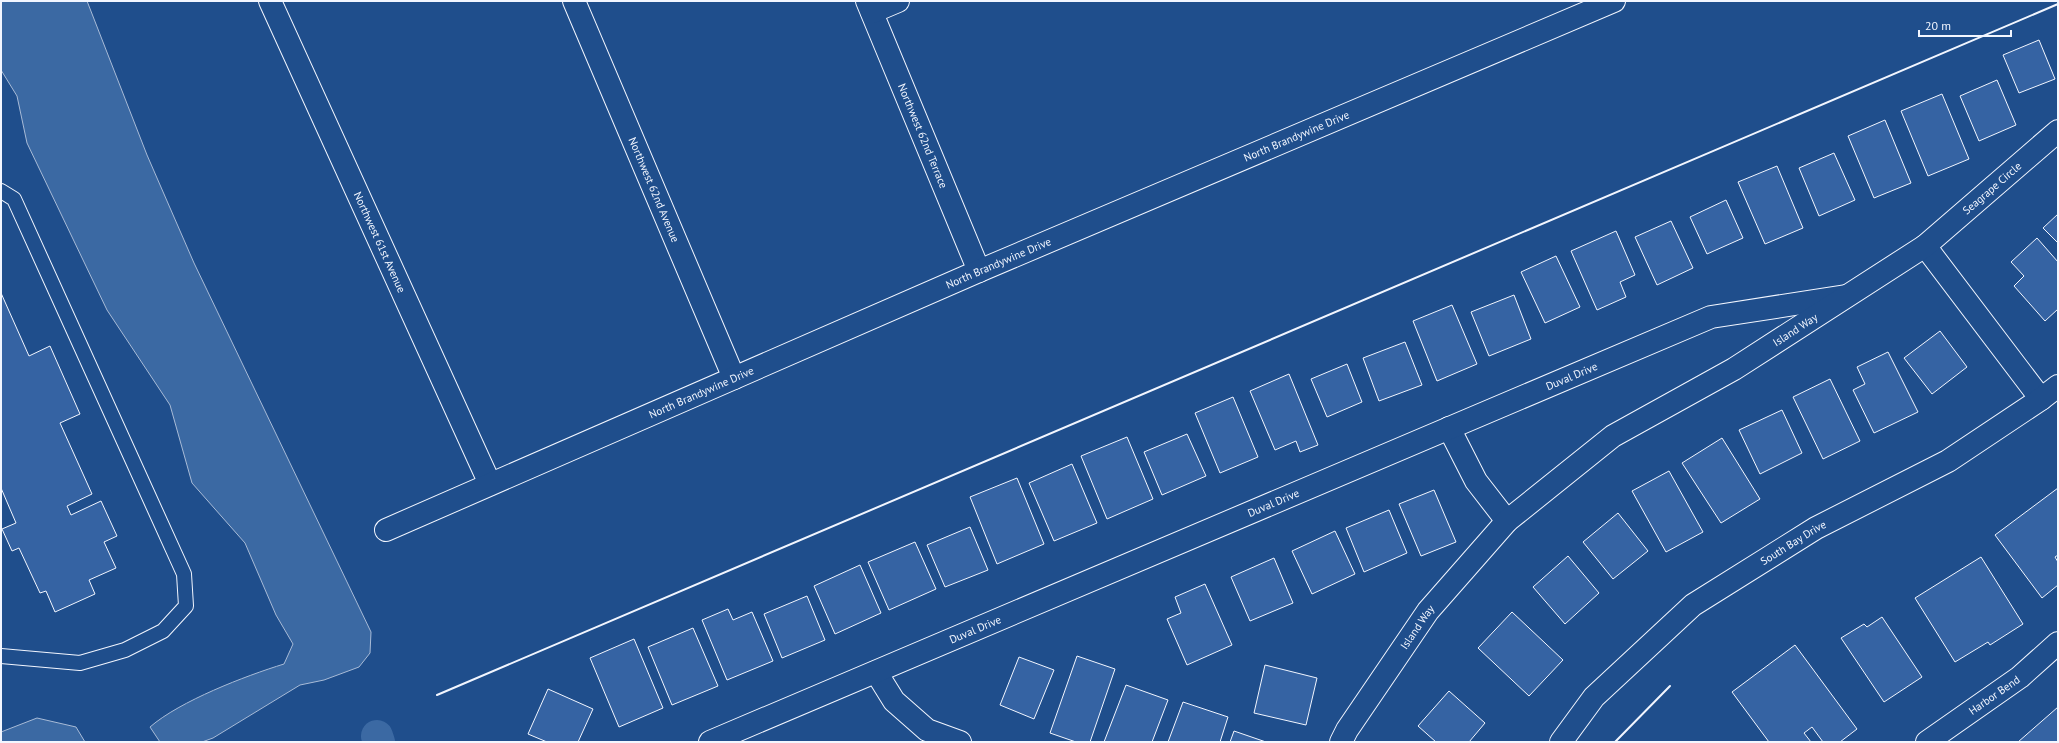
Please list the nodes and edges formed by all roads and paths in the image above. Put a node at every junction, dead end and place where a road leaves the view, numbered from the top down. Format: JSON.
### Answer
{"nodes":[{"id":1,"x":270,"y":1,"type":"edge"},
{"id":2,"x":574,"y":1,"type":"edge"},
{"id":3,"x":898,"y":1,"type":"edge"},
{"id":4,"x":1614,"y":1,"type":"edge"},
{"id":5,"x":869,"y":7,"type":"edge"},
{"id":6,"x":1584,"y":7,"type":"edge"},
{"id":7,"x":2058,"y":131,"type":"edge"},
{"id":8,"x":1,"y":191,"type":"edge"},
{"id":9,"x":1925,"y":246,"type":"junction"},
{"id":10,"x":979,"y":271,"type":"junction"},
{"id":11,"x":1846,"y":296,"type":"junction"},
{"id":12,"x":734,"y":378,"type":"junction"},
{"id":13,"x":2058,"y":386,"type":"edge"},
{"id":14,"x":2041,"y":399,"type":"junction"},
{"id":15,"x":1449,"y":428,"type":"junction"},
{"id":16,"x":490,"y":484,"type":"junction"},
{"id":17,"x":1507,"y":521,"type":"junction"},
{"id":18,"x":386,"y":530,"type":"dead end"},
{"id":19,"x":2058,"y":643,"type":"edge"},
{"id":20,"x":1,"y":656,"type":"edge"},
{"id":21,"x":876,"y":672,"type":"junction"},
{"id":22,"x":710,"y":742,"type":"edge"},
{"id":23,"x":960,"y":742,"type":"edge"},
{"id":24,"x":1341,"y":742,"type":"edge"},
{"id":25,"x":1561,"y":742,"type":"edge"},
{"id":26,"x":1927,"y":742,"type":"edge"}],
"edges":[{"from":1,"to":16,"type":"street","name":"Northwest 61st Avenue"},
{"from":2,"to":12,"type":"street","name":"Northwest 62nd Avenue"},
{"from":3,"to":5,"type":"street"},
{"from":4,"to":6,"type":"street","name":"North Brandywine Drive"},
{"from":5,"to":10,"type":"street","name":"Northwest 62nd Terrace"},
{"from":6,"to":10,"type":"street","name":"North Brandywine Drive"},
{"from":7,"to":9,"type":"street","name":"Seagrape Circle"},
{"from":8,"to":20,"type":"lane"},
{"from":9,"to":11,"type":"street","name":"Island Way"},
{"from":9,"to":14,"type":"street"},
{"from":10,"to":12,"type":"street","name":"North Brandywine Drive"},
{"from":11,"to":15,"type":"street","name":"Duval Drive"},
{"from":11,"to":17,"type":"street","name":"Island Way"},
{"from":12,"to":16,"type":"street","name":"North Brandywine Drive"},
{"from":13,"to":14,"type":"street","name":"South Bay Drive"},
{"from":14,"to":25,"type":"street","name":"South Bay Drive"},
{"from":15,"to":17,"type":"street"},
{"from":15,"to":21,"type":"street","name":"Duval Drive"},
{"from":16,"to":18,"type":"street","name":"North Brandywine Drive"},
{"from":17,"to":24,"type":"street","name":"Island Way"},
{"from":19,"to":26,"type":"street","name":"Harbor Bend"},
{"from":21,"to":22,"type":"street","name":"Duval Drive"},
{"from":21,"to":23,"type":"street"}]}
